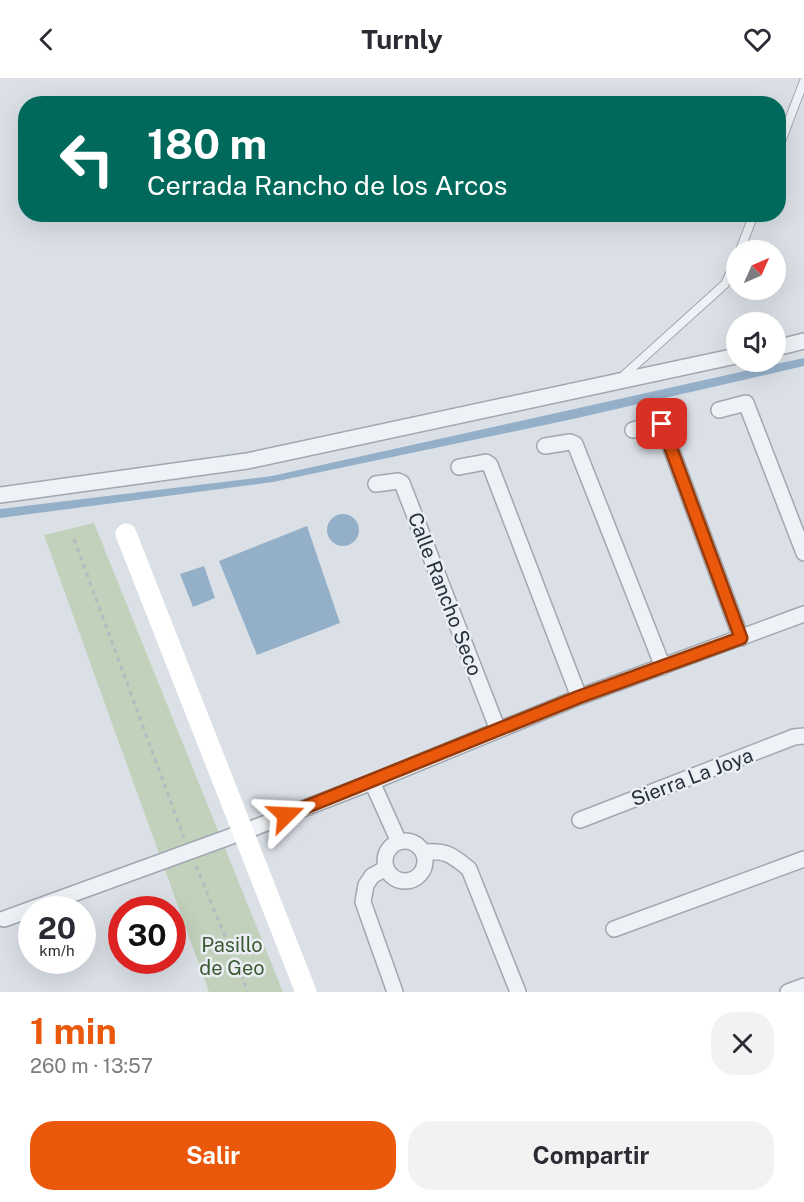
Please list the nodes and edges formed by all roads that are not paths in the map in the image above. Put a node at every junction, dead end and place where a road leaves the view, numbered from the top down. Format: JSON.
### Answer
{"nodes":[{"id":1,"x":804,"y":81,"type":"edge"},
{"id":2,"x":786,"y":128,"type":"edge"},
{"id":3,"x":751,"y":222,"type":"edge"},
{"id":4,"x":744,"y":240,"type":"edge"},
{"id":5,"x":726,"y":280,"type":"edge"},
{"id":6,"x":804,"y":341,"type":"edge"},
{"id":7,"x":786,"y":346,"type":"edge"},
{"id":8,"x":726,"y":358,"type":"edge"},
{"id":9,"x":616,"y":382,"type":"junction"},
{"id":10,"x":719,"y":410,"type":"dead end"},
{"id":11,"x":633,"y":430,"type":"dead end"},
{"id":12,"x":545,"y":446,"type":"dead end"},
{"id":13,"x":459,"y":467,"type":"dead end"},
{"id":14,"x":376,"y":484,"type":"dead end"},
{"id":15,"x":0,"y":495,"type":"edge"},
{"id":16,"x":126,"y":534,"type":"dead end"},
{"id":17,"x":804,"y":553,"type":"edge"},
{"id":18,"x":804,"y":614,"type":"edge"},
{"id":19,"x":741,"y":638,"type":"junction"},
{"id":20,"x":663,"y":667,"type":"junction"},
{"id":21,"x":579,"y":697,"type":"junction"},
{"id":22,"x":498,"y":730,"type":"junction"},
{"id":23,"x":804,"y":736,"type":"edge"},
{"id":24,"x":372,"y":782,"type":"junction"},
{"id":25,"x":580,"y":820,"type":"dead end"},
{"id":26,"x":243,"y":832,"type":"junction"},
{"id":27,"x":399,"y":842,"type":"junction"},
{"id":28,"x":424,"y":852,"type":"junction"},
{"id":29,"x":804,"y":859,"type":"edge"},
{"id":30,"x":386,"y":868,"type":"junction"},
{"id":31,"x":4,"y":919,"type":"dead end"},
{"id":32,"x":614,"y":929,"type":"dead end"},
{"id":33,"x":804,"y":986,"type":"edge"},
{"id":34,"x":306,"y":992,"type":"edge"},
{"id":35,"x":395,"y":992,"type":"edge"},
{"id":36,"x":518,"y":992,"type":"edge"},
{"id":37,"x":788,"y":992,"type":"edge"}],
"edges":[{"from":1,"to":2,"type":"lane"},
{"from":3,"to":4,"type":"lane"},
{"from":5,"to":9,"type":"lane"},
{"from":6,"to":7,"type":"street"},
{"from":8,"to":9,"type":"street"},
{"from":9,"to":15,"type":"street"},
{"from":10,"to":17,"type":"street"},
{"from":11,"to":19,"type":"street"},
{"from":12,"to":20,"type":"street"},
{"from":13,"to":21,"type":"street"},
{"from":14,"to":22,"type":"street","name":"Calle Rancho Seco"},
{"from":16,"to":26,"type":"street"},
{"from":18,"to":19,"type":"street"},
{"from":19,"to":20,"type":"street"},
{"from":20,"to":21,"type":"street"},
{"from":21,"to":22,"type":"street"},
{"from":22,"to":24,"type":"street"},
{"from":23,"to":25,"type":"street","name":"Sierra La Joya"},
{"from":24,"to":26,"type":"street"},
{"from":24,"to":27,"type":"street"},
{"from":26,"to":31,"type":"street"},
{"from":26,"to":34,"type":"street"},
{"from":27,"to":28,"type":"street"},
{"from":27,"to":30,"type":"street"},
{"from":28,"to":30,"type":"street"},
{"from":28,"to":36,"type":"street"},
{"from":29,"to":32,"type":"street"},
{"from":30,"to":35,"type":"street"},
{"from":33,"to":37,"type":"street"}]}
